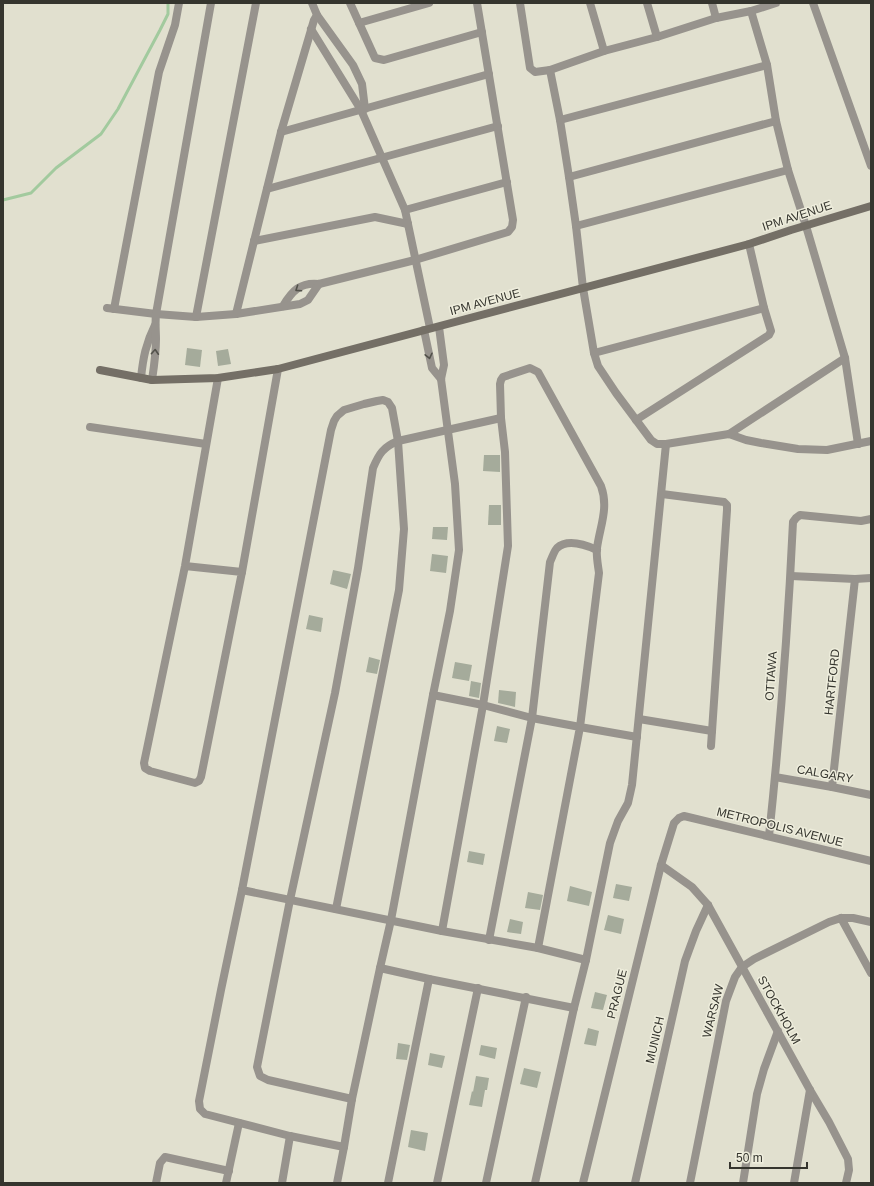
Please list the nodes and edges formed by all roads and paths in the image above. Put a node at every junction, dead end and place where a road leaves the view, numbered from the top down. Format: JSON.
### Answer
{"nodes":[{"id":1,"x":179,"y":3,"type":"edge"},
{"id":2,"x":211,"y":3,"type":"edge"},
{"id":3,"x":256,"y":3,"type":"edge"},
{"id":4,"x":312,"y":3,"type":"edge"},
{"id":5,"x":350,"y":3,"type":"edge"},
{"id":6,"x":429,"y":3,"type":"edge"},
{"id":7,"x":477,"y":3,"type":"edge"},
{"id":8,"x":520,"y":3,"type":"edge"},
{"id":9,"x":590,"y":3,"type":"edge"},
{"id":10,"x":647,"y":3,"type":"edge"},
{"id":11,"x":712,"y":3,"type":"edge"},
{"id":12,"x":813,"y":3,"type":"edge"},
{"id":13,"x":772,"y":4,"type":"edge"},
{"id":14,"x":751,"y":10,"type":"junction"},
{"id":15,"x":317,"y":15,"type":"junction"},
{"id":16,"x":716,"y":18,"type":"junction"},
{"id":17,"x":359,"y":23,"type":"junction"},
{"id":18,"x":311,"y":29,"type":"junction"},
{"id":19,"x":482,"y":32,"type":"junction"},
{"id":20,"x":657,"y":37,"type":"junction"},
{"id":21,"x":604,"y":51,"type":"junction"},
{"id":22,"x":767,"y":65,"type":"junction"},
{"id":23,"x":550,"y":70,"type":"junction"},
{"id":24,"x":489,"y":74,"type":"junction"},
{"id":25,"x":363,"y":109,"type":"junction"},
{"id":26,"x":560,"y":120,"type":"junction"},
{"id":27,"x":776,"y":121,"type":"junction"},
{"id":28,"x":498,"y":126,"type":"junction"},
{"id":29,"x":281,"y":132,"type":"junction"},
{"id":30,"x":381,"y":158,"type":"junction"},
{"id":31,"x":871,"y":166,"type":"edge"},
{"id":32,"x":788,"y":170,"type":"junction"},
{"id":33,"x":569,"y":177,"type":"junction"},
{"id":34,"x":507,"y":182,"type":"junction"},
{"id":35,"x":267,"y":188,"type":"junction"},
{"id":36,"x":871,"y":206,"type":"edge"},
{"id":37,"x":405,"y":210,"type":"junction"},
{"id":38,"x":408,"y":224,"type":"junction"},
{"id":39,"x":576,"y":226,"type":"junction"},
{"id":40,"x":806,"y":226,"type":"junction"},
{"id":41,"x":254,"y":241,"type":"junction"},
{"id":42,"x":749,"y":244,"type":"junction"},
{"id":43,"x":415,"y":260,"type":"junction"},
{"id":44,"x":319,"y":284,"type":"junction"},
{"id":45,"x":583,"y":288,"type":"junction"},
{"id":46,"x":283,"y":306,"type":"junction"},
{"id":47,"x":764,"y":308,"type":"junction"},
{"id":48,"x":156,"y":314,"type":"junction"},
{"id":49,"x":236,"y":314,"type":"junction"},
{"id":50,"x":196,"y":317,"type":"junction"},
{"id":51,"x":155,"y":324,"type":"junction"},
{"id":52,"x":439,"y":327,"type":"junction"},
{"id":53,"x":427,"y":329,"type":"junction"},
{"id":54,"x":594,"y":353,"type":"junction"},
{"id":55,"x":845,"y":358,"type":"junction"},
{"id":56,"x":278,"y":369,"type":"junction"},
{"id":57,"x":100,"y":370,"type":"dead end"},
{"id":58,"x":141,"y":378,"type":"junction"},
{"id":59,"x":218,"y":378,"type":"junction"},
{"id":60,"x":441,"y":379,"type":"junction"},
{"id":61,"x":152,"y":380,"type":"junction"},
{"id":62,"x":501,"y":418,"type":"junction"},
{"id":63,"x":636,"y":420,"type":"junction"},
{"id":64,"x":90,"y":427,"type":"dead end"},
{"id":65,"x":448,"y":430,"type":"junction"},
{"id":66,"x":729,"y":434,"type":"junction"},
{"id":67,"x":398,"y":441,"type":"junction"},
{"id":68,"x":871,"y":441,"type":"edge"},
{"id":69,"x":206,"y":444,"type":"junction"},
{"id":70,"x":666,"y":444,"type":"junction"},
{"id":71,"x":858,"y":444,"type":"junction"},
{"id":72,"x":662,"y":494,"type":"junction"},
{"id":73,"x":871,"y":519,"type":"edge"},
{"id":74,"x":597,"y":550,"type":"junction"},
{"id":75,"x":185,"y":566,"type":"junction"},
{"id":76,"x":242,"y":572,"type":"junction"},
{"id":77,"x":791,"y":576,"type":"junction"},
{"id":78,"x":871,"y":578,"type":"edge"},
{"id":79,"x":855,"y":579,"type":"junction"},
{"id":80,"x":433,"y":695,"type":"junction"},
{"id":81,"x":483,"y":705,"type":"junction"},
{"id":82,"x":532,"y":718,"type":"junction"},
{"id":83,"x":639,"y":719,"type":"junction"},
{"id":84,"x":580,"y":727,"type":"junction"},
{"id":85,"x":712,"y":731,"type":"junction"},
{"id":86,"x":637,"y":737,"type":"junction"},
{"id":87,"x":711,"y":746,"type":"dead end"},
{"id":88,"x":775,"y":777,"type":"junction"},
{"id":89,"x":832,"y":787,"type":"junction"},
{"id":90,"x":871,"y":795,"type":"edge"},
{"id":91,"x":684,"y":816,"type":"joint"},
{"id":92,"x":769,"y":836,"type":"junction"},
{"id":93,"x":871,"y":861,"type":"edge"},
{"id":94,"x":661,"y":865,"type":"junction"},
{"id":95,"x":242,"y":890,"type":"junction"},
{"id":96,"x":290,"y":900,"type":"junction"},
{"id":97,"x":708,"y":905,"type":"junction"},
{"id":98,"x":336,"y":909,"type":"junction"},
{"id":99,"x":841,"y":918,"type":"junction"},
{"id":100,"x":391,"y":920,"type":"junction"},
{"id":101,"x":871,"y":922,"type":"edge"},
{"id":102,"x":442,"y":931,"type":"junction"},
{"id":103,"x":489,"y":940,"type":"junction"},
{"id":104,"x":538,"y":948,"type":"junction"},
{"id":105,"x":586,"y":960,"type":"junction"},
{"id":106,"x":742,"y":967,"type":"junction"},
{"id":107,"x":380,"y":968,"type":"junction"},
{"id":108,"x":871,"y":973,"type":"edge"},
{"id":109,"x":429,"y":979,"type":"junction"},
{"id":110,"x":478,"y":988,"type":"junction"},
{"id":111,"x":526,"y":998,"type":"junction"},
{"id":112,"x":574,"y":1008,"type":"junction"},
{"id":113,"x":778,"y":1032,"type":"junction"},
{"id":114,"x":810,"y":1090,"type":"junction"},
{"id":115,"x":352,"y":1099,"type":"junction"},
{"id":116,"x":239,"y":1123,"type":"junction"},
{"id":117,"x":290,"y":1136,"type":"junction"},
{"id":118,"x":344,"y":1147,"type":"junction"},
{"id":119,"x":229,"y":1171,"type":"junction"},
{"id":120,"x":156,"y":1183,"type":"edge"},
{"id":121,"x":226,"y":1183,"type":"edge"},
{"id":122,"x":282,"y":1183,"type":"edge"},
{"id":123,"x":337,"y":1183,"type":"edge"},
{"id":124,"x":388,"y":1183,"type":"edge"},
{"id":125,"x":437,"y":1183,"type":"edge"},
{"id":126,"x":486,"y":1183,"type":"edge"},
{"id":127,"x":536,"y":1183,"type":"edge"},
{"id":128,"x":583,"y":1183,"type":"edge"},
{"id":129,"x":635,"y":1183,"type":"edge"},
{"id":130,"x":690,"y":1183,"type":"edge"},
{"id":131,"x":743,"y":1183,"type":"edge"},
{"id":132,"x":794,"y":1183,"type":"edge"},
{"id":133,"x":846,"y":1183,"type":"edge"}],
"edges":[{"from":1,"to":48,"type":"street"},
{"from":2,"to":48,"type":"street"},
{"from":3,"to":50,"type":"street"},
{"from":4,"to":15,"type":"street"},
{"from":5,"to":17,"type":"street"},
{"from":6,"to":17,"type":"street"},
{"from":7,"to":19,"type":"street"},
{"from":8,"to":23,"type":"street"},
{"from":9,"to":21,"type":"street"},
{"from":10,"to":20,"type":"street"},
{"from":11,"to":16,"type":"street"},
{"from":12,"to":31,"type":"street"},
{"from":13,"to":14,"type":"street"},
{"from":14,"to":16,"type":"street"},
{"from":14,"to":22,"type":"street"},
{"from":15,"to":18,"type":"street"},
{"from":15,"to":25,"type":"street"},
{"from":16,"to":20,"type":"street"},
{"from":17,"to":19,"type":"street"},
{"from":18,"to":25,"type":"street"},
{"from":18,"to":29,"type":"street"},
{"from":19,"to":24,"type":"street"},
{"from":20,"to":21,"type":"street"},
{"from":21,"to":23,"type":"street"},
{"from":22,"to":26,"type":"street"},
{"from":22,"to":27,"type":"street"},
{"from":23,"to":26,"type":"street"},
{"from":24,"to":25,"type":"street"},
{"from":24,"to":28,"type":"street"},
{"from":25,"to":29,"type":"street"},
{"from":25,"to":30,"type":"street"},
{"from":26,"to":33,"type":"street"},
{"from":27,"to":32,"type":"street"},
{"from":27,"to":33,"type":"street"},
{"from":28,"to":30,"type":"street"},
{"from":28,"to":34,"type":"street"},
{"from":29,"to":35,"type":"street"},
{"from":30,"to":35,"type":"street"},
{"from":30,"to":37,"type":"street"},
{"from":32,"to":39,"type":"street"},
{"from":32,"to":40,"type":"street"},
{"from":33,"to":39,"type":"street"},
{"from":34,"to":37,"type":"street"},
{"from":34,"to":43,"type":"street"},
{"from":35,"to":41,"type":"street"},
{"from":36,"to":40,"type":"street","name":"IPM AVENUE"},
{"from":37,"to":38,"type":"street"},
{"from":38,"to":41,"type":"street"},
{"from":38,"to":43,"type":"street"},
{"from":39,"to":45,"type":"street"},
{"from":40,"to":42,"type":"street","name":"IPM AVENUE"},
{"from":40,"to":55,"type":"street"},
{"from":41,"to":49,"type":"street"},
{"from":42,"to":45,"type":"street","name":"IPM AVENUE"},
{"from":42,"to":47,"type":"street"},
{"from":43,"to":44,"type":"street"},
{"from":43,"to":53,"type":"street"},
{"from":44,"to":46,"type":"street"},
{"from":44,"to":46,"type":"street","one_way":true},
{"from":45,"to":52,"type":"street","name":"IPM AVENUE"},
{"from":45,"to":54,"type":"street"},
{"from":46,"to":49,"type":"street"},
{"from":47,"to":54,"type":"street"},
{"from":47,"to":63,"type":"street"},
{"from":48,"to":50,"type":"street"},
{"from":48,"to":51,"type":"street"},
{"from":49,"to":50,"type":"street"},
{"from":51,"to":58,"type":"street"},
{"from":61,"to":51,"type":"street","one_way":true},
{"from":52,"to":53,"type":"street","name":"IPM AVENUE"},
{"from":52,"to":60,"type":"street"},
{"from":53,"to":56,"type":"street","name":"IPM AVENUE"},
{"from":53,"to":60,"type":"street","one_way":true},
{"from":54,"to":63,"type":"street"},
{"from":55,"to":66,"type":"street"},
{"from":55,"to":71,"type":"street"},
{"from":56,"to":59,"type":"street","name":"IPM AVENUE"},
{"from":56,"to":76,"type":"street"},
{"from":57,"to":58,"type":"street","name":"IPM AVENUE"},
{"from":58,"to":61,"type":"street","name":"IPM AVENUE"},
{"from":59,"to":61,"type":"street","name":"IPM AVENUE"},
{"from":59,"to":69,"type":"street"},
{"from":60,"to":65,"type":"street"},
{"from":62,"to":65,"type":"street"},
{"from":62,"to":74,"type":"street"},
{"from":62,"to":81,"type":"street"},
{"from":63,"to":70,"type":"street"},
{"from":64,"to":69,"type":"street"},
{"from":65,"to":67,"type":"street"},
{"from":65,"to":80,"type":"street"},
{"from":66,"to":70,"type":"street"},
{"from":66,"to":71,"type":"street"},
{"from":67,"to":95,"type":"street"},
{"from":67,"to":96,"type":"street"},
{"from":67,"to":98,"type":"street"},
{"from":68,"to":71,"type":"street"},
{"from":69,"to":75,"type":"street"},
{"from":70,"to":72,"type":"street"},
{"from":72,"to":83,"type":"street"},
{"from":72,"to":85,"type":"street"},
{"from":73,"to":77,"type":"street","name":"OTTAWA"},
{"from":74,"to":82,"type":"street"},
{"from":74,"to":84,"type":"street"},
{"from":75,"to":76,"type":"street"},
{"from":75,"to":76,"type":"street"},
{"from":77,"to":79,"type":"street"},
{"from":77,"to":88,"type":"street","name":"OTTAWA"},
{"from":78,"to":79,"type":"street"},
{"from":79,"to":89,"type":"street","name":"HARTFORD"},
{"from":80,"to":81,"type":"street"},
{"from":80,"to":100,"type":"street"},
{"from":81,"to":82,"type":"street"},
{"from":81,"to":102,"type":"street"},
{"from":82,"to":84,"type":"street"},
{"from":82,"to":103,"type":"street"},
{"from":83,"to":85,"type":"street"},
{"from":83,"to":86,"type":"street"},
{"from":84,"to":86,"type":"street"},
{"from":84,"to":104,"type":"street"},
{"from":85,"to":87,"type":"street"},
{"from":86,"to":105,"type":"street"},
{"from":88,"to":89,"type":"street","name":"CALGARY"},
{"from":88,"to":92,"type":"street","name":"OTTAWA"},
{"from":89,"to":90,"type":"street","name":"CALGARY"},
{"from":91,"to":92,"type":"street","name":"METROPOLIS AVENUE"},
{"from":91,"to":94,"type":"street","name":"PRAGUE"},
{"from":92,"to":93,"type":"street","name":"METROPOLIS AVENUE"},
{"from":94,"to":97,"type":"street","name":"STOCKHOLM"},
{"from":94,"to":128,"type":"street","name":"PRAGUE"},
{"from":95,"to":96,"type":"street"},
{"from":95,"to":116,"type":"street"},
{"from":96,"to":98,"type":"street"},
{"from":96,"to":115,"type":"street"},
{"from":97,"to":106,"type":"street","name":"STOCKHOLM"},
{"from":97,"to":129,"type":"street","name":"MUNICH"},
{"from":98,"to":100,"type":"street"},
{"from":99,"to":101,"type":"street"},
{"from":99,"to":106,"type":"street"},
{"from":99,"to":108,"type":"street"},
{"from":100,"to":102,"type":"street"},
{"from":100,"to":107,"type":"street"},
{"from":102,"to":103,"type":"street"},
{"from":103,"to":104,"type":"street"},
{"from":104,"to":105,"type":"street"},
{"from":105,"to":112,"type":"street"},
{"from":106,"to":113,"type":"street","name":"STOCKHOLM"},
{"from":106,"to":130,"type":"street","name":"WARSAW"},
{"from":107,"to":109,"type":"street"},
{"from":107,"to":115,"type":"street"},
{"from":109,"to":110,"type":"street"},
{"from":109,"to":124,"type":"street"},
{"from":110,"to":111,"type":"street"},
{"from":110,"to":125,"type":"street"},
{"from":111,"to":112,"type":"street"},
{"from":111,"to":126,"type":"street"},
{"from":112,"to":127,"type":"street"},
{"from":113,"to":114,"type":"street","name":"STOCKHOLM"},
{"from":113,"to":131,"type":"street"},
{"from":114,"to":132,"type":"street"},
{"from":114,"to":133,"type":"street","name":"STOCKHOLM"},
{"from":115,"to":118,"type":"street"},
{"from":116,"to":117,"type":"street"},
{"from":116,"to":119,"type":"street"},
{"from":117,"to":118,"type":"street"},
{"from":117,"to":122,"type":"street"},
{"from":118,"to":123,"type":"street"},
{"from":119,"to":120,"type":"street"},
{"from":119,"to":121,"type":"street"}]}
